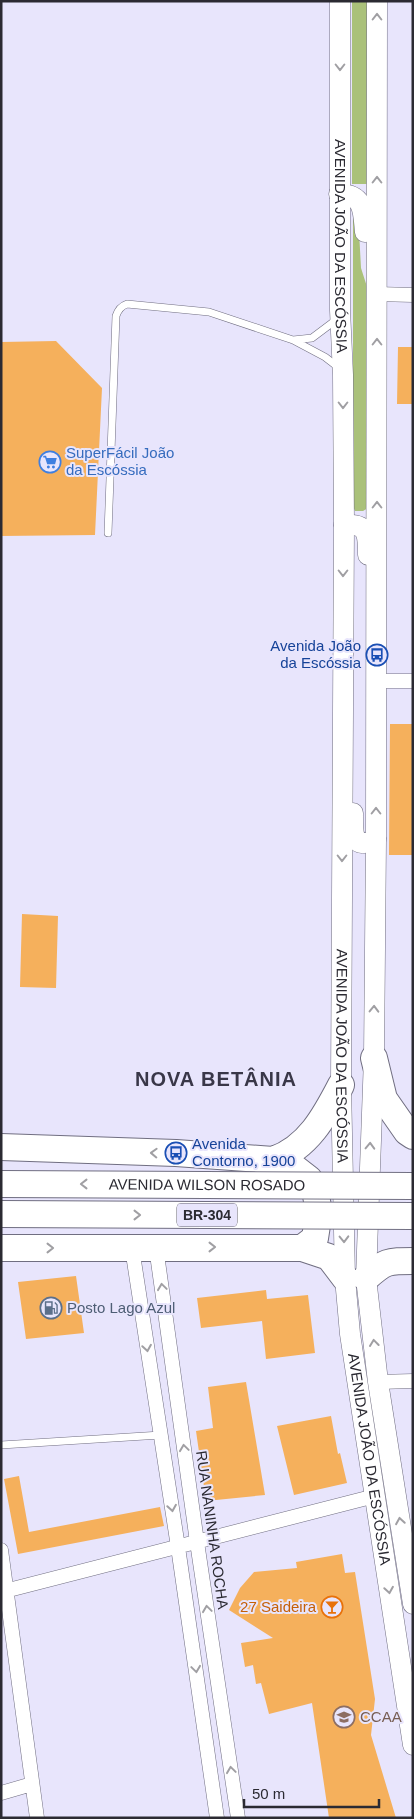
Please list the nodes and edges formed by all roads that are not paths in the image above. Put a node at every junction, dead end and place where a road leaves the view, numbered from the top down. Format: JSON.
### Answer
{"nodes":[{"id":1,"x":340,"y":1,"type":"edge"},
{"id":2,"x":377,"y":1,"type":"edge"},
{"id":3,"x":339,"y":194,"type":"junction"},
{"id":4,"x":376,"y":266,"type":"junction"},
{"id":5,"x":377,"y":294,"type":"junction"},
{"id":6,"x":413,"y":295,"type":"edge"},
{"id":7,"x":340,"y":317,"type":"junction"},
{"id":8,"x":293,"y":340,"type":"junction"},
{"id":9,"x":343,"y":371,"type":"junction"},
{"id":10,"x":344,"y":524,"type":"junction"},
{"id":11,"x":108,"y":532,"type":"dead end"},
{"id":12,"x":377,"y":624,"type":"junction"},
{"id":13,"x":413,"y":680,"type":"edge"},
{"id":14,"x":377,"y":681,"type":"junction"},
{"id":15,"x":343,"y":722,"type":"junction"},
{"id":16,"x":376,"y":839,"type":"junction"},
{"id":17,"x":374,"y":1058,"type":"junction"},
{"id":18,"x":341,"y":1085,"type":"junction"},
{"id":19,"x":413,"y":1136,"type":"edge"},
{"id":20,"x":1,"y":1147,"type":"edge"},
{"id":21,"x":273,"y":1160,"type":"junction"},
{"id":22,"x":1,"y":1184,"type":"edge"},
{"id":23,"x":413,"y":1186,"type":"edge"},
{"id":24,"x":1,"y":1214,"type":"edge"},
{"id":25,"x":413,"y":1216,"type":"edge"},
{"id":26,"x":144,"y":1247,"type":"junction"},
{"id":27,"x":1,"y":1248,"type":"edge"},
{"id":28,"x":302,"y":1248,"type":"junction"},
{"id":29,"x":413,"y":1261,"type":"edge"},
{"id":30,"x":355,"y":1278,"type":"junction"},
{"id":31,"x":413,"y":1381,"type":"edge"},
{"id":32,"x":378,"y":1382,"type":"junction"},
{"id":33,"x":161,"y":1435,"type":"junction"},
{"id":34,"x":1,"y":1445,"type":"edge"},
{"id":35,"x":375,"y":1496,"type":"junction"},
{"id":36,"x":197,"y":1542,"type":"junction"},
{"id":37,"x":178,"y":1547,"type":"junction"},
{"id":38,"x":1,"y":1550,"type":"edge"},
{"id":39,"x":412,"y":1591,"type":"edge"},
{"id":40,"x":4,"y":1592,"type":"edge"},
{"id":41,"x":413,"y":1745,"type":"edge"},
{"id":42,"x":32,"y":1784,"type":"junction"},
{"id":43,"x":1,"y":1793,"type":"edge"},
{"id":44,"x":37,"y":1818,"type":"edge"},
{"id":45,"x":217,"y":1818,"type":"edge"},
{"id":46,"x":238,"y":1818,"type":"edge"}],
"edges":[{"from":1,"to":3,"type":"main road","name":"AVENIDA JOÃO DA ESCÓSSIA","one_way":true},
{"from":4,"to":2,"type":"main road","name":"AVENIDA JOÃO DA ESCÓSSIA","one_way":true},
{"from":3,"to":4,"type":"main road"},
{"from":3,"to":7,"type":"main road","name":"AVENIDA JOÃO DA ESCÓSSIA"},
{"from":4,"to":5,"type":"main road","name":"AVENIDA JOÃO DA ESCÓSSIA"},
{"from":5,"to":6,"type":"street"},
{"from":12,"to":5,"type":"main road","name":"AVENIDA JOÃO DA ESCÓSSIA","one_way":true},
{"from":7,"to":8,"type":"lane"},
{"from":7,"to":9,"type":"main road","name":"AVENIDA JOÃO DA ESCÓSSIA"},
{"from":8,"to":9,"type":"lane"},
{"from":8,"to":11,"type":"lane"},
{"from":9,"to":10,"type":"main road","name":"AVENIDA JOÃO DA ESCÓSSIA","one_way":true},
{"from":10,"to":12,"type":"main road"},
{"from":10,"to":15,"type":"main road","name":"AVENIDA JOÃO DA ESCÓSSIA","one_way":true},
{"from":12,"to":14,"type":"main road","name":"AVENIDA JOÃO DA ESCÓSSIA"},
{"from":13,"to":14,"type":"street"},
{"from":16,"to":14,"type":"main road","name":"AVENIDA JOÃO DA ESCÓSSIA","one_way":true},
{"from":15,"to":16,"type":"main road"},
{"from":15,"to":18,"type":"main road","name":"AVENIDA JOÃO DA ESCÓSSIA","one_way":true},
{"from":17,"to":16,"type":"main road","name":"AVENIDA JOÃO DA ESCÓSSIA","one_way":true},
{"from":17,"to":19,"type":"highway"},
{"from":30,"to":17,"type":"main road","name":"AVENIDA JOÃO DA ESCÓSSIA","one_way":true},
{"from":18,"to":21,"type":"highway"},
{"from":18,"to":30,"type":"main road","name":"AVENIDA JOÃO DA ESCÓSSIA","one_way":true},
{"from":21,"to":20,"type":"highway","one_way":true},
{"from":21,"to":28,"type":"highway"},
{"from":23,"to":22,"type":"highway","name":"AVENIDA WILSON ROSADO","number":"BR-304","one_way":true,"bridge":true},
{"from":24,"to":25,"type":"highway","name":"AVENIDA WILSON ROSADO","number":"BR-304","one_way":true,"bridge":true},
{"from":27,"to":26,"type":"highway","one_way":true},
{"from":26,"to":28,"type":"highway","one_way":true},
{"from":26,"to":33,"type":"street","one_way":true},
{"from":36,"to":26,"type":"street","name":"RUA NANINHA ROCHA","one_way":true},
{"from":28,"to":30,"type":"highway"},
{"from":29,"to":30,"type":"highway"},
{"from":32,"to":30,"type":"main road","name":"AVENIDA JOÃO DA ESCÓSSIA","one_way":true},
{"from":30,"to":35,"type":"main road","name":"AVENIDA JOÃO DA ESCÓSSIA"},
{"from":31,"to":32,"type":"street"},
{"from":39,"to":32,"type":"main road","name":"AVENIDA JOÃO DA ESCÓSSIA","one_way":true},
{"from":33,"to":34,"type":"lane"},
{"from":33,"to":37,"type":"street","one_way":true},
{"from":35,"to":36,"type":"street"},
{"from":35,"to":41,"type":"main road","name":"AVENIDA JOÃO DA ESCÓSSIA","one_way":true},
{"from":36,"to":37,"type":"street"},
{"from":46,"to":36,"type":"street","name":"RUA NANINHA ROCHA","one_way":true},
{"from":37,"to":40,"type":"street"},
{"from":37,"to":45,"type":"street","one_way":true},
{"from":38,"to":40,"type":"street"},
{"from":40,"to":42,"type":"street"},
{"from":42,"to":43,"type":"street"},
{"from":42,"to":44,"type":"street"}]}
